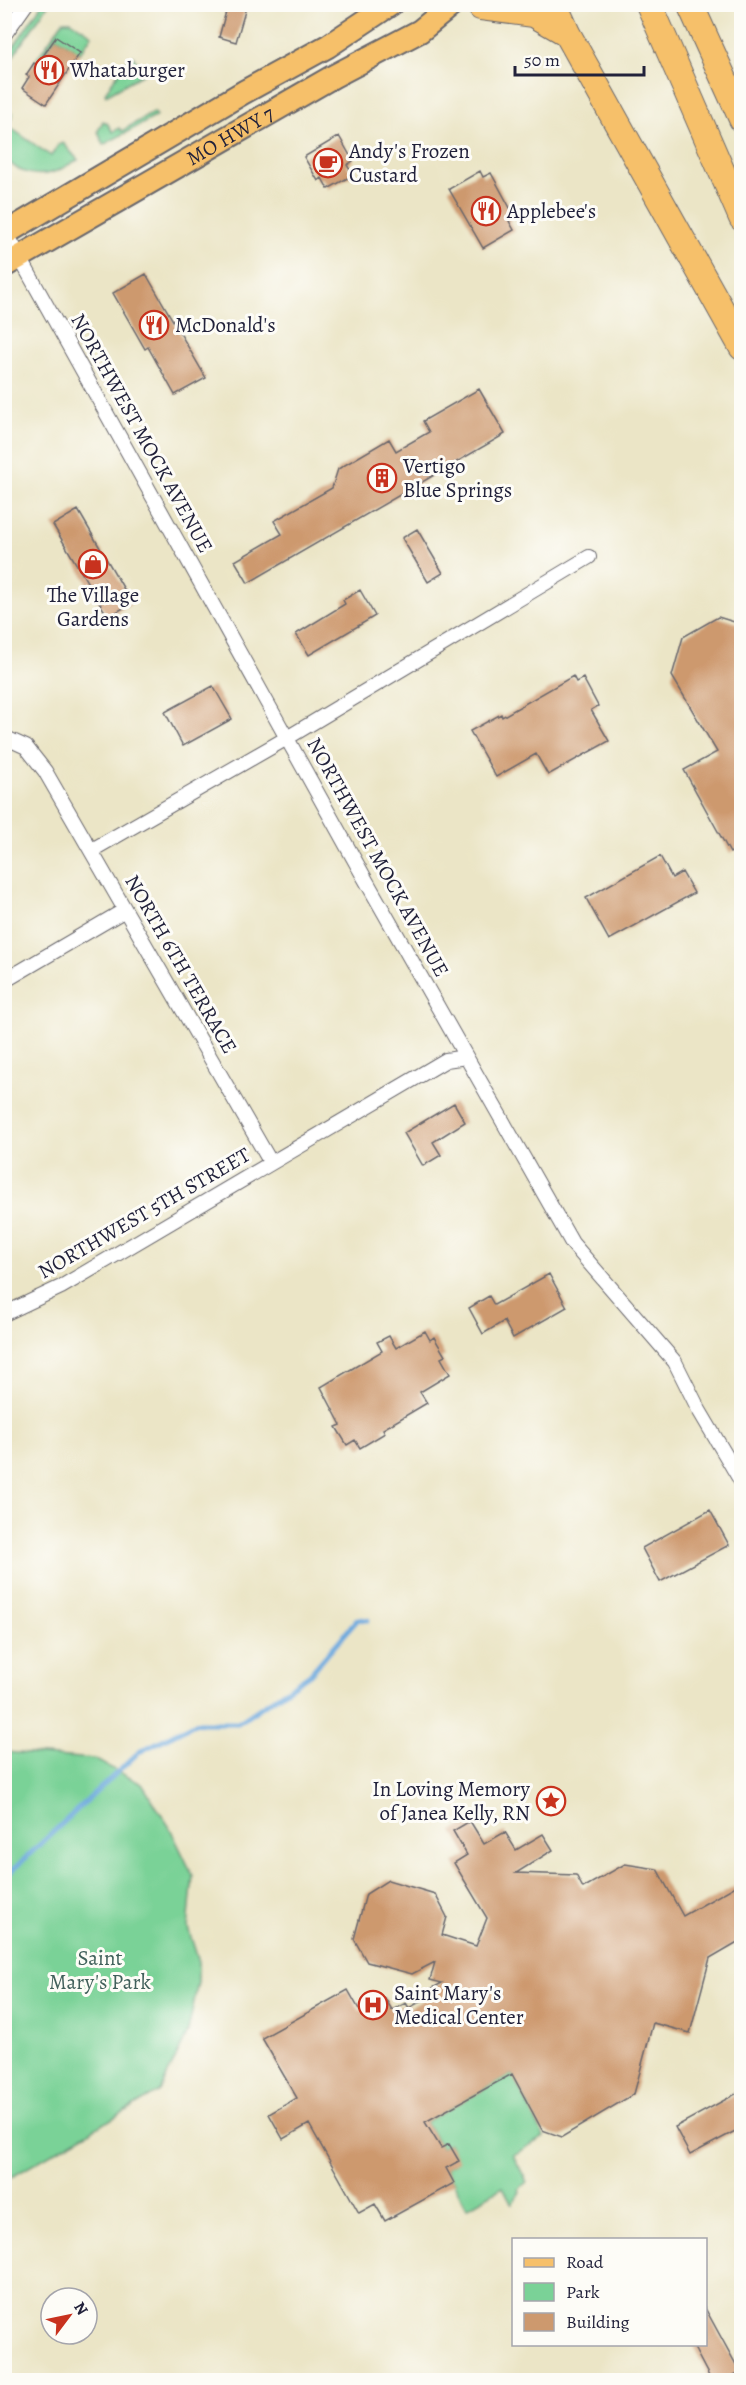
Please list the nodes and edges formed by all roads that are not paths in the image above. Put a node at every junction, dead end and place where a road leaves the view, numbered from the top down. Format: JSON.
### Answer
{"nodes":[{"id":1,"x":26,"y":4,"type":"edge"},
{"id":2,"x":391,"y":4,"type":"edge"},
{"id":3,"x":453,"y":4,"type":"edge"},
{"id":4,"x":554,"y":4,"type":"edge"},
{"id":5,"x":649,"y":4,"type":"edge"},
{"id":6,"x":690,"y":4,"type":"edge"},
{"id":7,"x":484,"y":6,"type":"edge"},
{"id":8,"x":420,"y":32,"type":"junction"},
{"id":9,"x":567,"y":33,"type":"junction"},
{"id":10,"x":4,"y":35,"type":"edge"},
{"id":11,"x":741,"y":119,"type":"edge"},
{"id":12,"x":741,"y":218,"type":"edge"},
{"id":13,"x":5,"y":232,"type":"edge"},
{"id":14,"x":12,"y":261,"type":"edge"},
{"id":15,"x":741,"y":346,"type":"edge"},
{"id":16,"x":590,"y":557,"type":"dead end"},
{"id":17,"x":4,"y":737,"type":"edge"},
{"id":18,"x":287,"y":738,"type":"junction"},
{"id":19,"x":92,"y":850,"type":"junction"},
{"id":20,"x":125,"y":910,"type":"junction"},
{"id":21,"x":4,"y":981,"type":"edge"},
{"id":22,"x":466,"y":1057,"type":"junction"},
{"id":23,"x":271,"y":1163,"type":"junction"},
{"id":24,"x":4,"y":1314,"type":"edge"},
{"id":25,"x":741,"y":1483,"type":"edge"}],
"edges":[{"from":1,"to":10,"type":"street"},
{"from":2,"to":13,"type":"main road","name":"MO HWY 7"},
{"from":3,"to":8,"type":"main road","name":"MO HWY 7"},
{"from":4,"to":9,"type":"highway"},
{"from":5,"to":12,"type":"highway"},
{"from":6,"to":11,"type":"highway"},
{"from":7,"to":8,"type":"main road"},
{"from":7,"to":9,"type":"highway"},
{"from":8,"to":14,"type":"main road","name":"MO HWY 7"},
{"from":9,"to":15,"type":"highway"},
{"from":13,"to":14,"type":"street","name":"NORTHWEST MOCK AVENUE"},
{"from":14,"to":18,"type":"street","name":"NORTHWEST MOCK AVENUE"},
{"from":16,"to":18,"type":"street"},
{"from":17,"to":19,"type":"street","name":"NORTH 6TH TERRACE"},
{"from":18,"to":19,"type":"street"},
{"from":18,"to":22,"type":"street","name":"NORTHWEST MOCK AVENUE"},
{"from":19,"to":20,"type":"street","name":"NORTH 6TH TERRACE"},
{"from":20,"to":21,"type":"street"},
{"from":20,"to":23,"type":"street","name":"NORTH 6TH TERRACE"},
{"from":22,"to":23,"type":"street","name":"NORTHWEST 5TH STREET"},
{"from":22,"to":25,"type":"street","name":"NORTHWEST MOCK AVENUE"},
{"from":23,"to":24,"type":"street","name":"NORTHWEST 5TH STREET"}]}
